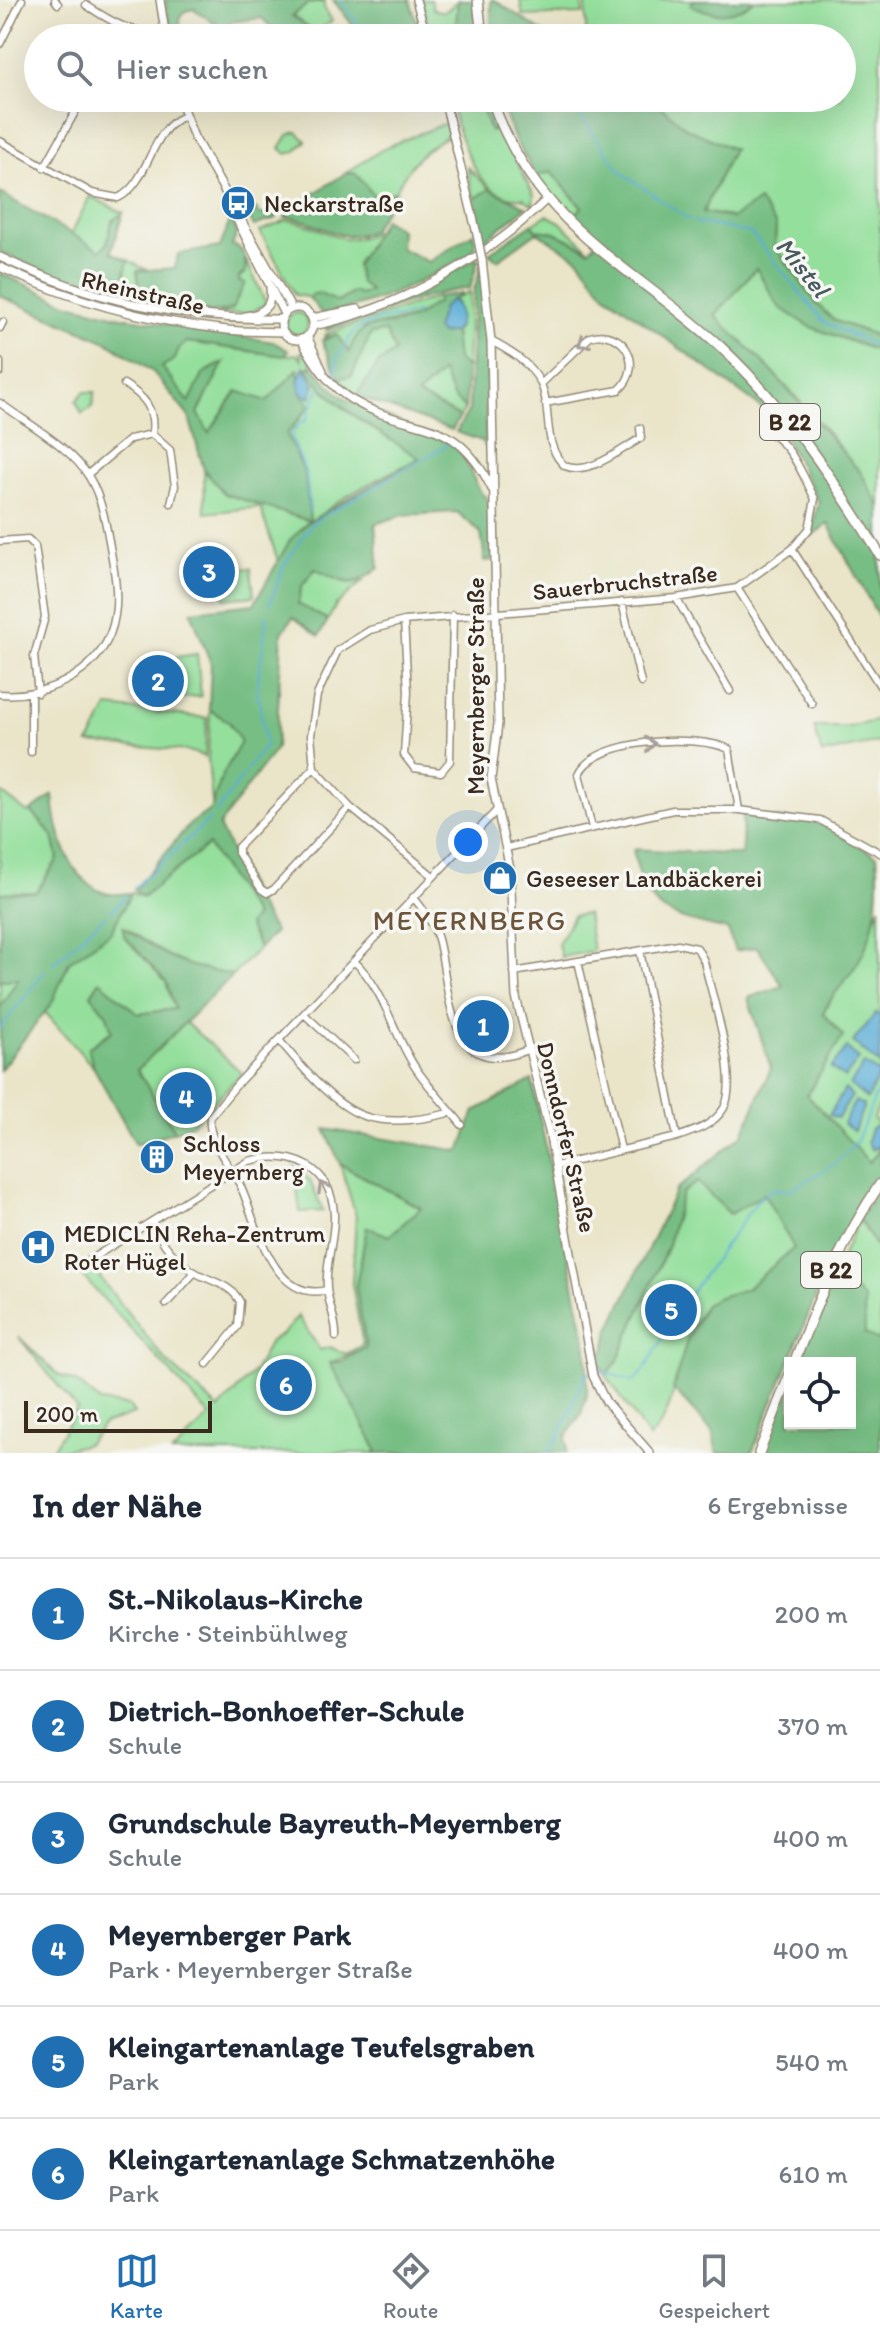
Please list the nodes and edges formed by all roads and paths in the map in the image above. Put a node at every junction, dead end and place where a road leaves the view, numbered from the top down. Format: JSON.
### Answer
{"nodes":[{"id":1,"x":22,"y":0,"type":"edge"},
{"id":2,"x":160,"y":0,"type":"edge"},
{"id":3,"x":416,"y":0,"type":"edge"},
{"id":4,"x":478,"y":0,"type":"edge"},
{"id":5,"x":86,"y":5,"type":"dead end"},
{"id":6,"x":115,"y":24,"type":"edge"},
{"id":7,"x":164,"y":24,"type":"edge"},
{"id":8,"x":423,"y":24,"type":"edge"},
{"id":9,"x":480,"y":24,"type":"edge"},
{"id":10,"x":0,"y":43,"type":"edge"},
{"id":11,"x":75,"y":112,"type":"edge"},
{"id":12,"x":183,"y":112,"type":"edge"},
{"id":13,"x":448,"y":112,"type":"edge"},
{"id":14,"x":496,"y":112,"type":"edge"},
{"id":15,"x":184,"y":116,"type":"junction"},
{"id":16,"x":0,"y":141,"type":"edge"},
{"id":17,"x":44,"y":168,"type":"junction"},
{"id":18,"x":228,"y":198,"type":"junction"},
{"id":19,"x":546,"y":200,"type":"junction"},
{"id":20,"x":0,"y":257,"type":"edge"},
{"id":21,"x":0,"y":267,"type":"edge"},
{"id":22,"x":269,"y":284,"type":"junction"},
{"id":23,"x":285,"y":314,"type":"junction"},
{"id":24,"x":231,"y":320,"type":"junction"},
{"id":25,"x":312,"y":322,"type":"junction"},
{"id":26,"x":283,"y":332,"type":"junction"},
{"id":27,"x":304,"y":338,"type":"junction"},
{"id":28,"x":491,"y":341,"type":"junction"},
{"id":29,"x":0,"y":362,"type":"edge"},
{"id":30,"x":0,"y":372,"type":"edge"},
{"id":31,"x":124,"y":384,"type":"dead end"},
{"id":32,"x":541,"y":384,"type":"junction"},
{"id":33,"x":0,"y":403,"type":"edge"},
{"id":34,"x":545,"y":403,"type":"junction"},
{"id":35,"x":640,"y":428,"type":"dead end"},
{"id":36,"x":764,"y":432,"type":"dead end"},
{"id":37,"x":152,"y":434,"type":"junction"},
{"id":38,"x":494,"y":455,"type":"junction"},
{"id":39,"x":474,"y":457,"type":"junction"},
{"id":40,"x":88,"y":474,"type":"junction"},
{"id":41,"x":494,"y":493,"type":"junction"},
{"id":42,"x":171,"y":503,"type":"dead end"},
{"id":43,"x":0,"y":541,"type":"edge"},
{"id":44,"x":792,"y":549,"type":"junction"},
{"id":45,"x":880,"y":555,"type":"edge"},
{"id":46,"x":737,"y":588,"type":"junction"},
{"id":47,"x":676,"y":598,"type":"junction"},
{"id":48,"x":622,"y":602,"type":"junction"},
{"id":49,"x":496,"y":612,"type":"junction"},
{"id":50,"x":453,"y":615,"type":"junction"},
{"id":51,"x":404,"y":621,"type":"junction"},
{"id":52,"x":641,"y":683,"type":"dead end"},
{"id":53,"x":880,"y":686,"type":"edge"},
{"id":54,"x":730,"y":691,"type":"dead end"},
{"id":55,"x":0,"y":694,"type":"edge"},
{"id":56,"x":35,"y":694,"type":"junction"},
{"id":57,"x":812,"y":704,"type":"dead end"},
{"id":58,"x":31,"y":752,"type":"dead end"},
{"id":59,"x":314,"y":768,"type":"junction"},
{"id":60,"x":350,"y":807,"type":"junction"},
{"id":61,"x":739,"y":810,"type":"junction"},
{"id":62,"x":496,"y":811,"type":"junction"},
{"id":63,"x":592,"y":828,"type":"junction"},
{"id":64,"x":506,"y":848,"type":"junction"},
{"id":65,"x":880,"y":853,"type":"edge"},
{"id":66,"x":433,"y":876,"type":"junction"},
{"id":67,"x":413,"y":897,"type":"junction"},
{"id":68,"x":640,"y":951,"type":"junction"},
{"id":69,"x":354,"y":961,"type":"junction"},
{"id":70,"x":578,"y":961,"type":"junction"},
{"id":71,"x":514,"y":972,"type":"junction"},
{"id":72,"x":304,"y":1014,"type":"junction"},
{"id":73,"x":280,"y":1041,"type":"junction"},
{"id":74,"x":527,"y":1050,"type":"junction"},
{"id":75,"x":354,"y":1060,"type":"dead end"},
{"id":76,"x":452,"y":1112,"type":"junction"},
{"id":77,"x":462,"y":1125,"type":"dead end"},
{"id":78,"x":677,"y":1137,"type":"junction"},
{"id":79,"x":621,"y":1150,"type":"junction"},
{"id":80,"x":556,"y":1166,"type":"junction"},
{"id":81,"x":233,"y":1170,"type":"junction"},
{"id":82,"x":880,"y":1184,"type":"edge"},
{"id":83,"x":152,"y":1221,"type":"junction"},
{"id":84,"x":86,"y":1262,"type":"dead end"},
{"id":85,"x":195,"y":1272,"type":"junction"},
{"id":86,"x":327,"y":1290,"type":"junction"},
{"id":87,"x":166,"y":1304,"type":"dead end"},
{"id":88,"x":336,"y":1337,"type":"dead end"},
{"id":89,"x":796,"y":1357,"type":"edge"},
{"id":90,"x":207,"y":1364,"type":"dead end"},
{"id":91,"x":784,"y":1389,"type":"edge"},
{"id":92,"x":650,"y":1453,"type":"edge"},
{"id":93,"x":759,"y":1453,"type":"edge"}],
"edges":[{"from":1,"to":10,"type":"street"},
{"from":2,"to":7,"type":"street"},
{"from":3,"to":8,"type":"street"},
{"from":4,"to":9,"type":"main road"},
{"from":5,"to":6,"type":"street"},
{"from":11,"to":17,"type":"street"},
{"from":12,"to":15,"type":"street"},
{"from":13,"to":28,"type":"street","name":"Meyernberger Straße","bridge":true},
{"from":14,"to":19,"type":"main road","number":"B 22"},
{"from":15,"to":17,"type":"street"},
{"from":15,"to":18,"type":"street"},
{"from":16,"to":17,"type":"street"},
{"from":18,"to":22,"type":"street"},
{"from":18,"to":23,"type":"street"},
{"from":19,"to":25,"type":"street"},
{"from":19,"to":45,"type":"main road","number":"B 22"},
{"from":20,"to":24,"type":"street","name":"Rheinstraße"},
{"from":21,"to":26,"type":"street","name":"Rheinstraße"},
{"from":22,"to":23,"type":"street"},
{"from":22,"to":24,"type":"street"},
{"from":23,"to":24,"type":"street","name":"Rheinstraße"},
{"from":23,"to":25,"type":"street"},
{"from":23,"to":26,"type":"street"},
{"from":25,"to":27,"type":"street"},
{"from":26,"to":27,"type":"street"},
{"from":27,"to":39,"type":"street"},
{"from":28,"to":32,"type":"street"},
{"from":28,"to":38,"type":"street","name":"Meyernberger Straße"},
{"from":29,"to":30,"type":"street"},
{"from":31,"to":37,"type":"street"},
{"from":32,"to":34,"type":"street"},
{"from":34,"to":32,"type":"street","one_way":true},
{"from":33,"to":40,"type":"street"},
{"from":34,"to":35,"type":"street"},
{"from":36,"to":44,"type":"street","name":"Sauerbruchstraße"},
{"from":37,"to":40,"type":"street"},
{"from":37,"to":42,"type":"street"},
{"from":38,"to":39,"type":"street"},
{"from":38,"to":41,"type":"street","name":"Meyernberger Straße"},
{"from":39,"to":41,"type":"street"},
{"from":40,"to":56,"type":"street"},
{"from":41,"to":49,"type":"street","name":"Meyernberger Straße"},
{"from":43,"to":56,"type":"street"},
{"from":44,"to":46,"type":"street","name":"Sauerbruchstraße"},
{"from":44,"to":53,"type":"street"},
{"from":46,"to":47,"type":"street","name":"Sauerbruchstraße"},
{"from":46,"to":57,"type":"street"},
{"from":47,"to":48,"type":"street","name":"Sauerbruchstraße"},
{"from":47,"to":54,"type":"street"},
{"from":48,"to":49,"type":"street","name":"Sauerbruchstraße"},
{"from":48,"to":52,"type":"street"},
{"from":49,"to":50,"type":"street","name":"Sauerbruchstraße"},
{"from":49,"to":62,"type":"street","name":"Meyernberger Straße"},
{"from":50,"to":51,"type":"street","name":"Sauerbruchstraße"},
{"from":50,"to":51,"type":"street"},
{"from":51,"to":59,"type":"street","name":"Sauerbruchstraße"},
{"from":55,"to":56,"type":"street"},
{"from":56,"to":58,"type":"street"},
{"from":59,"to":60,"type":"street"},
{"from":59,"to":60,"type":"street"},
{"from":60,"to":66,"type":"street"},
{"from":61,"to":63,"type":"street"},
{"from":63,"to":61,"type":"street","one_way":true},
{"from":61,"to":65,"type":"street"},
{"from":62,"to":64,"type":"street","name":"Donndorfer Straße"},
{"from":62,"to":66,"type":"street","name":"Meyernberger Straße"},
{"from":63,"to":64,"type":"street"},
{"from":64,"to":71,"type":"street","name":"Donndorfer Straße"},
{"from":66,"to":67,"type":"street","name":"Meyernberger Straße"},
{"from":67,"to":69,"type":"street","name":"Meyernberger Straße"},
{"from":67,"to":74,"type":"street"},
{"from":68,"to":70,"type":"street"},
{"from":68,"to":78,"type":"street"},
{"from":68,"to":78,"type":"street"},
{"from":69,"to":72,"type":"street","name":"Meyernberger Straße"},
{"from":69,"to":76,"type":"street"},
{"from":70,"to":71,"type":"street"},
{"from":70,"to":79,"type":"street"},
{"from":71,"to":74,"type":"street","name":"Donndorfer Straße"},
{"from":72,"to":73,"type":"street","name":"Meyernberger Straße"},
{"from":72,"to":75,"type":"street"},
{"from":73,"to":76,"type":"street"},
{"from":73,"to":81,"type":"street","name":"Meyernberger Straße"},
{"from":74,"to":80,"type":"street","name":"Donndorfer Straße"},
{"from":76,"to":77,"type":"street"},
{"from":78,"to":79,"type":"street"},
{"from":79,"to":80,"type":"street"},
{"from":80,"to":92,"type":"street","name":"Donndorfer Straße"},
{"from":81,"to":83,"type":"street"},
{"from":81,"to":86,"type":"street"},
{"from":86,"to":81,"type":"street","one_way":true},
{"from":82,"to":89,"type":"main road","number":"B 22"},
{"from":83,"to":84,"type":"street"},
{"from":83,"to":85,"type":"street"},
{"from":85,"to":87,"type":"street"},
{"from":85,"to":90,"type":"street"},
{"from":86,"to":88,"type":"street"},
{"from":91,"to":93,"type":"main road"}]}
